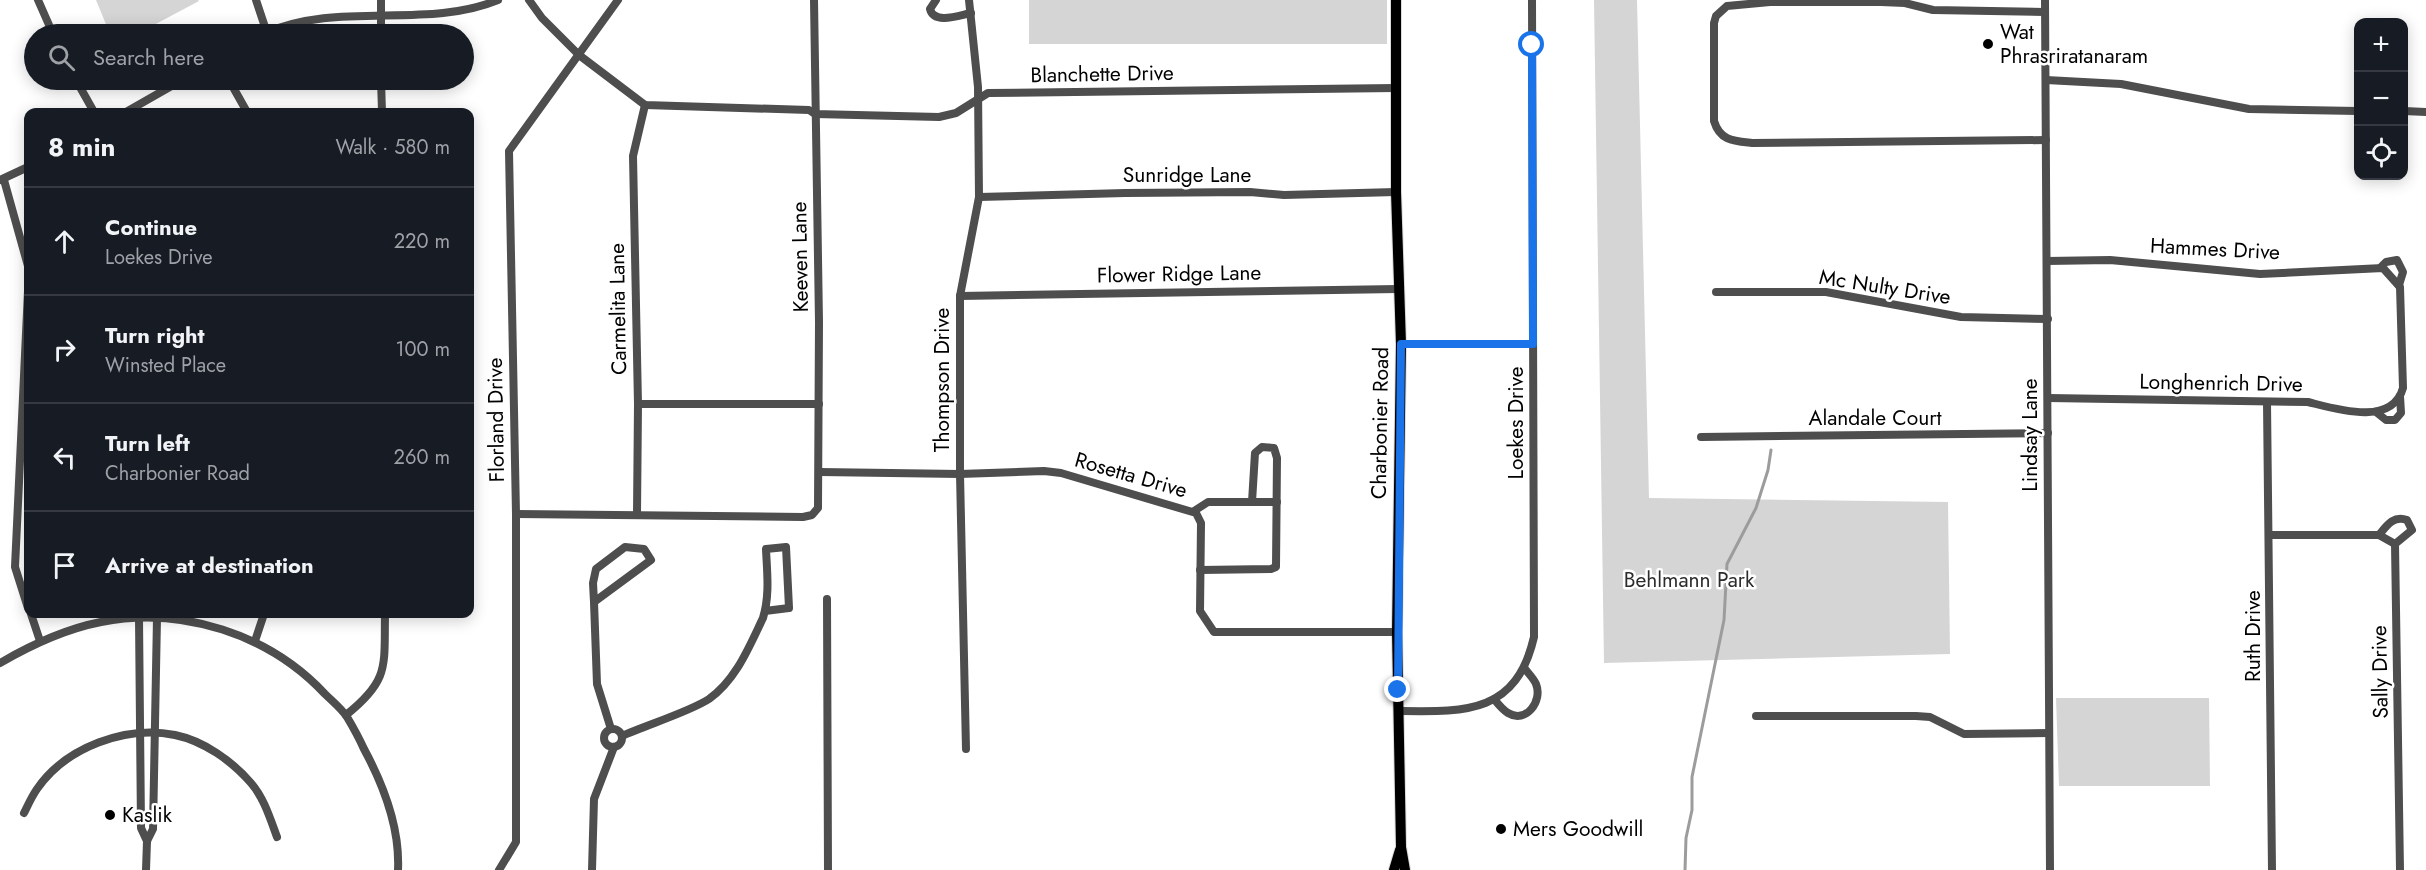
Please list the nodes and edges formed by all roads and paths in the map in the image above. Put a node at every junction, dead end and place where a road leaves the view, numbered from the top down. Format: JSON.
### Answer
{"nodes":[{"id":1,"x":38,"y":0,"type":"edge"},
{"id":2,"x":256,"y":0,"type":"edge"},
{"id":3,"x":381,"y":0,"type":"edge"},
{"id":4,"x":498,"y":0,"type":"edge"},
{"id":5,"x":529,"y":0,"type":"edge"},
{"id":6,"x":618,"y":0,"type":"edge"},
{"id":7,"x":814,"y":0,"type":"edge"},
{"id":8,"x":936,"y":0,"type":"edge"},
{"id":9,"x":969,"y":0,"type":"edge"},
{"id":10,"x":1395,"y":0,"type":"edge"},
{"id":11,"x":1532,"y":0,"type":"edge"},
{"id":12,"x":2045,"y":0,"type":"edge"},
{"id":13,"x":381,"y":12,"type":"junction"},
{"id":14,"x":2045,"y":12,"type":"junction"},
{"id":15,"x":971,"y":13,"type":"junction"},
{"id":16,"x":49,"y":24,"type":"edge"},
{"id":17,"x":262,"y":24,"type":"edge"},
{"id":18,"x":301,"y":24,"type":"edge"},
{"id":19,"x":381,"y":24,"type":"edge"},
{"id":20,"x":579,"y":55,"type":"junction"},
{"id":21,"x":2046,"y":80,"type":"junction"},
{"id":22,"x":1396,"y":88,"type":"junction"},
{"id":23,"x":82,"y":90,"type":"edge"},
{"id":24,"x":164,"y":90,"type":"edge"},
{"id":25,"x":235,"y":90,"type":"edge"},
{"id":26,"x":381,"y":90,"type":"edge"},
{"id":27,"x":978,"y":101,"type":"junction"},
{"id":28,"x":645,"y":105,"type":"junction"},
{"id":29,"x":92,"y":108,"type":"edge"},
{"id":30,"x":133,"y":108,"type":"edge"},
{"id":31,"x":245,"y":108,"type":"edge"},
{"id":32,"x":382,"y":108,"type":"edge"},
{"id":33,"x":2354,"y":111,"type":"edge"},
{"id":34,"x":2408,"y":111,"type":"edge"},
{"id":35,"x":2426,"y":112,"type":"edge"},
{"id":36,"x":815,"y":114,"type":"junction"},
{"id":37,"x":2046,"y":140,"type":"junction"},
{"id":38,"x":24,"y":169,"type":"edge"},
{"id":39,"x":2,"y":180,"type":"edge"},
{"id":40,"x":1396,"y":192,"type":"junction"},
{"id":41,"x":979,"y":196,"type":"junction"},
{"id":42,"x":24,"y":253,"type":"edge"},
{"id":43,"x":2047,"y":261,"type":"junction"},
{"id":44,"x":2381,"y":267,"type":"junction"},
{"id":45,"x":2399,"y":285,"type":"junction"},
{"id":46,"x":1398,"y":289,"type":"junction"},
{"id":47,"x":1716,"y":292,"type":"dead end"},
{"id":48,"x":960,"y":296,"type":"junction"},
{"id":49,"x":2048,"y":319,"type":"junction"},
{"id":50,"x":1401,"y":344,"type":"junction"},
{"id":51,"x":1533,"y":344,"type":"junction"},
{"id":52,"x":24,"y":376,"type":"edge"},
{"id":53,"x":2400,"y":396,"type":"junction"},
{"id":54,"x":2048,"y":398,"type":"junction"},
{"id":55,"x":2267,"y":402,"type":"junction"},
{"id":56,"x":638,"y":404,"type":"junction"},
{"id":57,"x":819,"y":404,"type":"junction"},
{"id":58,"x":2376,"y":412,"type":"junction"},
{"id":59,"x":2048,"y":434,"type":"junction"},
{"id":60,"x":1701,"y":436,"type":"dead end"},
{"id":61,"x":819,"y":471,"type":"junction"},
{"id":62,"x":960,"y":474,"type":"junction"},
{"id":63,"x":1252,"y":502,"type":"junction"},
{"id":64,"x":1276,"y":502,"type":"junction"},
{"id":65,"x":1194,"y":511,"type":"junction"},
{"id":66,"x":516,"y":514,"type":"junction"},
{"id":67,"x":637,"y":514,"type":"junction"},
{"id":68,"x":2270,"y":535,"type":"junction"},
{"id":69,"x":2379,"y":535,"type":"junction"},
{"id":70,"x":2395,"y":544,"type":"junction"},
{"id":71,"x":1200,"y":570,"type":"junction"},
{"id":72,"x":24,"y":595,"type":"edge"},
{"id":73,"x":827,"y":599,"type":"dead end"},
{"id":74,"x":594,"y":602,"type":"junction"},
{"id":75,"x":765,"y":611,"type":"junction"},
{"id":76,"x":31,"y":618,"type":"edge"},
{"id":77,"x":138,"y":618,"type":"edge"},
{"id":78,"x":148,"y":618,"type":"edge"},
{"id":79,"x":148,"y":618,"type":"edge"},
{"id":80,"x":156,"y":618,"type":"edge"},
{"id":81,"x":263,"y":618,"type":"edge"},
{"id":82,"x":385,"y":618,"type":"edge"},
{"id":83,"x":1397,"y":632,"type":"junction"},
{"id":84,"x":40,"y":641,"type":"junction"},
{"id":85,"x":255,"y":641,"type":"junction"},
{"id":86,"x":0,"y":663,"type":"edge"},
{"id":87,"x":1525,"y":669,"type":"junction"},
{"id":88,"x":1494,"y":699,"type":"junction"},
{"id":89,"x":1399,"y":711,"type":"junction"},
{"id":90,"x":346,"y":715,"type":"junction"},
{"id":91,"x":1756,"y":716,"type":"dead end"},
{"id":92,"x":611,"y":729,"type":"junction"},
{"id":93,"x":2049,"y":733,"type":"junction"},
{"id":94,"x":139,"y":735,"type":"junction"},
{"id":95,"x":156,"y":735,"type":"junction"},
{"id":96,"x":622,"y":736,"type":"junction"},
{"id":97,"x":614,"y":747,"type":"junction"},
{"id":98,"x":966,"y":749,"type":"dead end"},
{"id":99,"x":24,"y":813,"type":"dead end"},
{"id":100,"x":277,"y":837,"type":"dead end"},
{"id":101,"x":147,"y":841,"type":"junction"},
{"id":102,"x":1401,"y":847,"type":"junction"},
{"id":103,"x":146,"y":870,"type":"edge"},
{"id":104,"x":398,"y":870,"type":"edge"},
{"id":105,"x":499,"y":870,"type":"edge"},
{"id":106,"x":592,"y":870,"type":"edge"},
{"id":107,"x":828,"y":870,"type":"edge"},
{"id":108,"x":1394,"y":870,"type":"edge"},
{"id":109,"x":1405,"y":870,"type":"edge"},
{"id":110,"x":2050,"y":870,"type":"edge"},
{"id":111,"x":2272,"y":870,"type":"edge"},
{"id":112,"x":2400,"y":870,"type":"edge"}],
"edges":[{"from":1,"to":16,"type":"street"},
{"from":2,"to":17,"type":"street"},
{"from":3,"to":13,"type":"street"},
{"from":4,"to":13,"type":"street"},
{"from":5,"to":20,"type":"street"},
{"from":6,"to":20,"type":"street","name":"Florland Drive"},
{"from":7,"to":36,"type":"street","name":"Keeven Lane"},
{"from":8,"to":15,"type":"street"},
{"from":9,"to":15,"type":"street","name":"Thompson Drive"},
{"from":10,"to":22,"type":"main road","name":"Charbonier Road"},
{"from":11,"to":51,"type":"street","name":"Loekes Drive"},
{"from":12,"to":14,"type":"street","name":"Lindsay Lane"},
{"from":13,"to":18,"type":"street"},
{"from":13,"to":19,"type":"street"},
{"from":14,"to":21,"type":"street","name":"Lindsay Lane"},
{"from":14,"to":37,"type":"street"},
{"from":15,"to":27,"type":"street","name":"Thompson Drive"},
{"from":20,"to":28,"type":"street"},
{"from":20,"to":66,"type":"street","name":"Florland Drive"},
{"from":21,"to":33,"type":"street"},
{"from":21,"to":37,"type":"street","name":"Lindsay Lane"},
{"from":22,"to":27,"type":"street","name":"Blanchette Drive"},
{"from":22,"to":40,"type":"main road","name":"Charbonier Road"},
{"from":23,"to":29,"type":"street"},
{"from":24,"to":30,"type":"street"},
{"from":25,"to":31,"type":"street"},
{"from":26,"to":32,"type":"street"},
{"from":27,"to":36,"type":"street","name":"Blanchette Drive"},
{"from":27,"to":41,"type":"street","name":"Thompson Drive"},
{"from":28,"to":36,"type":"street","name":"Blanchette Drive"},
{"from":28,"to":56,"type":"street","name":"Carmelita Lane"},
{"from":34,"to":35,"type":"street"},
{"from":36,"to":57,"type":"street","name":"Keeven Lane"},
{"from":37,"to":43,"type":"street","name":"Lindsay Lane"},
{"from":38,"to":39,"type":"street"},
{"from":39,"to":42,"type":"street"},
{"from":40,"to":41,"type":"street","name":"Sunridge Lane"},
{"from":40,"to":46,"type":"main road","name":"Charbonier Road"},
{"from":41,"to":48,"type":"street","name":"Thompson Drive"},
{"from":43,"to":44,"type":"street","name":"Hammes Drive"},
{"from":43,"to":49,"type":"street","name":"Lindsay Lane"},
{"from":44,"to":45,"type":"street"},
{"from":44,"to":45,"type":"street","name":"Hammes Drive"},
{"from":45,"to":53,"type":"street","name":"Hammes Drive"},
{"from":46,"to":48,"type":"street","name":"Flower Ridge Lane"},
{"from":46,"to":50,"type":"main road","name":"Charbonier Road"},
{"from":47,"to":49,"type":"street","name":"Mc Nulty Drive"},
{"from":48,"to":62,"type":"street","name":"Thompson Drive"},
{"from":49,"to":54,"type":"street","name":"Lindsay Lane"},
{"from":50,"to":51,"type":"street"},
{"from":50,"to":83,"type":"main road","name":"Charbonier Road"},
{"from":51,"to":87,"type":"street","name":"Loekes Drive"},
{"from":52,"to":72,"type":"street"},
{"from":53,"to":58,"type":"street","name":"Longhenrich Drive"},
{"from":53,"to":58,"type":"street","name":"Hammes Drive"},
{"from":54,"to":55,"type":"street","name":"Longhenrich Drive"},
{"from":54,"to":59,"type":"street","name":"Lindsay Lane"},
{"from":55,"to":58,"type":"street","name":"Longhenrich Drive"},
{"from":55,"to":68,"type":"street","name":"Ruth Drive"},
{"from":56,"to":57,"type":"street"},
{"from":56,"to":67,"type":"street","name":"Carmelita Lane"},
{"from":57,"to":61,"type":"street","name":"Keeven Lane"},
{"from":59,"to":60,"type":"street","name":"Alandale Court"},
{"from":59,"to":93,"type":"street","name":"Lindsay Lane"},
{"from":61,"to":62,"type":"street","name":"Rosetta Drive"},
{"from":61,"to":67,"type":"street","name":"Keeven Lane"},
{"from":62,"to":65,"type":"street","name":"Rosetta Drive"},
{"from":62,"to":98,"type":"street","name":"Thompson Drive"},
{"from":63,"to":64,"type":"street"},
{"from":63,"to":64,"type":"street"},
{"from":63,"to":65,"type":"street"},
{"from":64,"to":71,"type":"street"},
{"from":65,"to":71,"type":"street","name":"Rosetta Drive"},
{"from":66,"to":67,"type":"street"},
{"from":66,"to":105,"type":"street","name":"Florland Drive"},
{"from":68,"to":69,"type":"street"},
{"from":68,"to":111,"type":"street","name":"Ruth Drive"},
{"from":69,"to":70,"type":"street"},
{"from":69,"to":70,"type":"street"},
{"from":70,"to":112,"type":"street","name":"Sally Drive"},
{"from":71,"to":83,"type":"street","name":"Rosetta Drive"},
{"from":73,"to":107,"type":"street"},
{"from":74,"to":74,"type":"street"},
{"from":74,"to":92,"type":"street"},
{"from":75,"to":75,"type":"street"},
{"from":75,"to":96,"type":"street"},
{"from":76,"to":84,"type":"street"},
{"from":77,"to":84,"type":"street"},
{"from":78,"to":94,"type":"street"},
{"from":79,"to":95,"type":"street"},
{"from":80,"to":85,"type":"street"},
{"from":81,"to":85,"type":"street"},
{"from":82,"to":90,"type":"street"},
{"from":83,"to":89,"type":"main road","name":"Charbonier Road"},
{"from":84,"to":86,"type":"street"},
{"from":85,"to":90,"type":"street"},
{"from":87,"to":88,"type":"street"},
{"from":87,"to":88,"type":"street"},
{"from":88,"to":89,"type":"street"},
{"from":89,"to":102,"type":"main road","name":"Charbonier Road"},
{"from":90,"to":104,"type":"street"},
{"from":91,"to":93,"type":"street"},
{"from":92,"to":96,"type":"street"},
{"from":92,"to":97,"type":"street"},
{"from":93,"to":110,"type":"street","name":"Lindsay Lane"},
{"from":94,"to":95,"type":"street"},
{"from":94,"to":99,"type":"street"},
{"from":94,"to":101,"type":"street"},
{"from":95,"to":100,"type":"street"},
{"from":95,"to":101,"type":"street"},
{"from":96,"to":97,"type":"street"},
{"from":97,"to":106,"type":"street"},
{"from":101,"to":103,"type":"street"},
{"from":102,"to":108,"type":"main road","name":"Charbonier Road"},
{"from":102,"to":109,"type":"main road","name":"Charbonier Road"}]}
